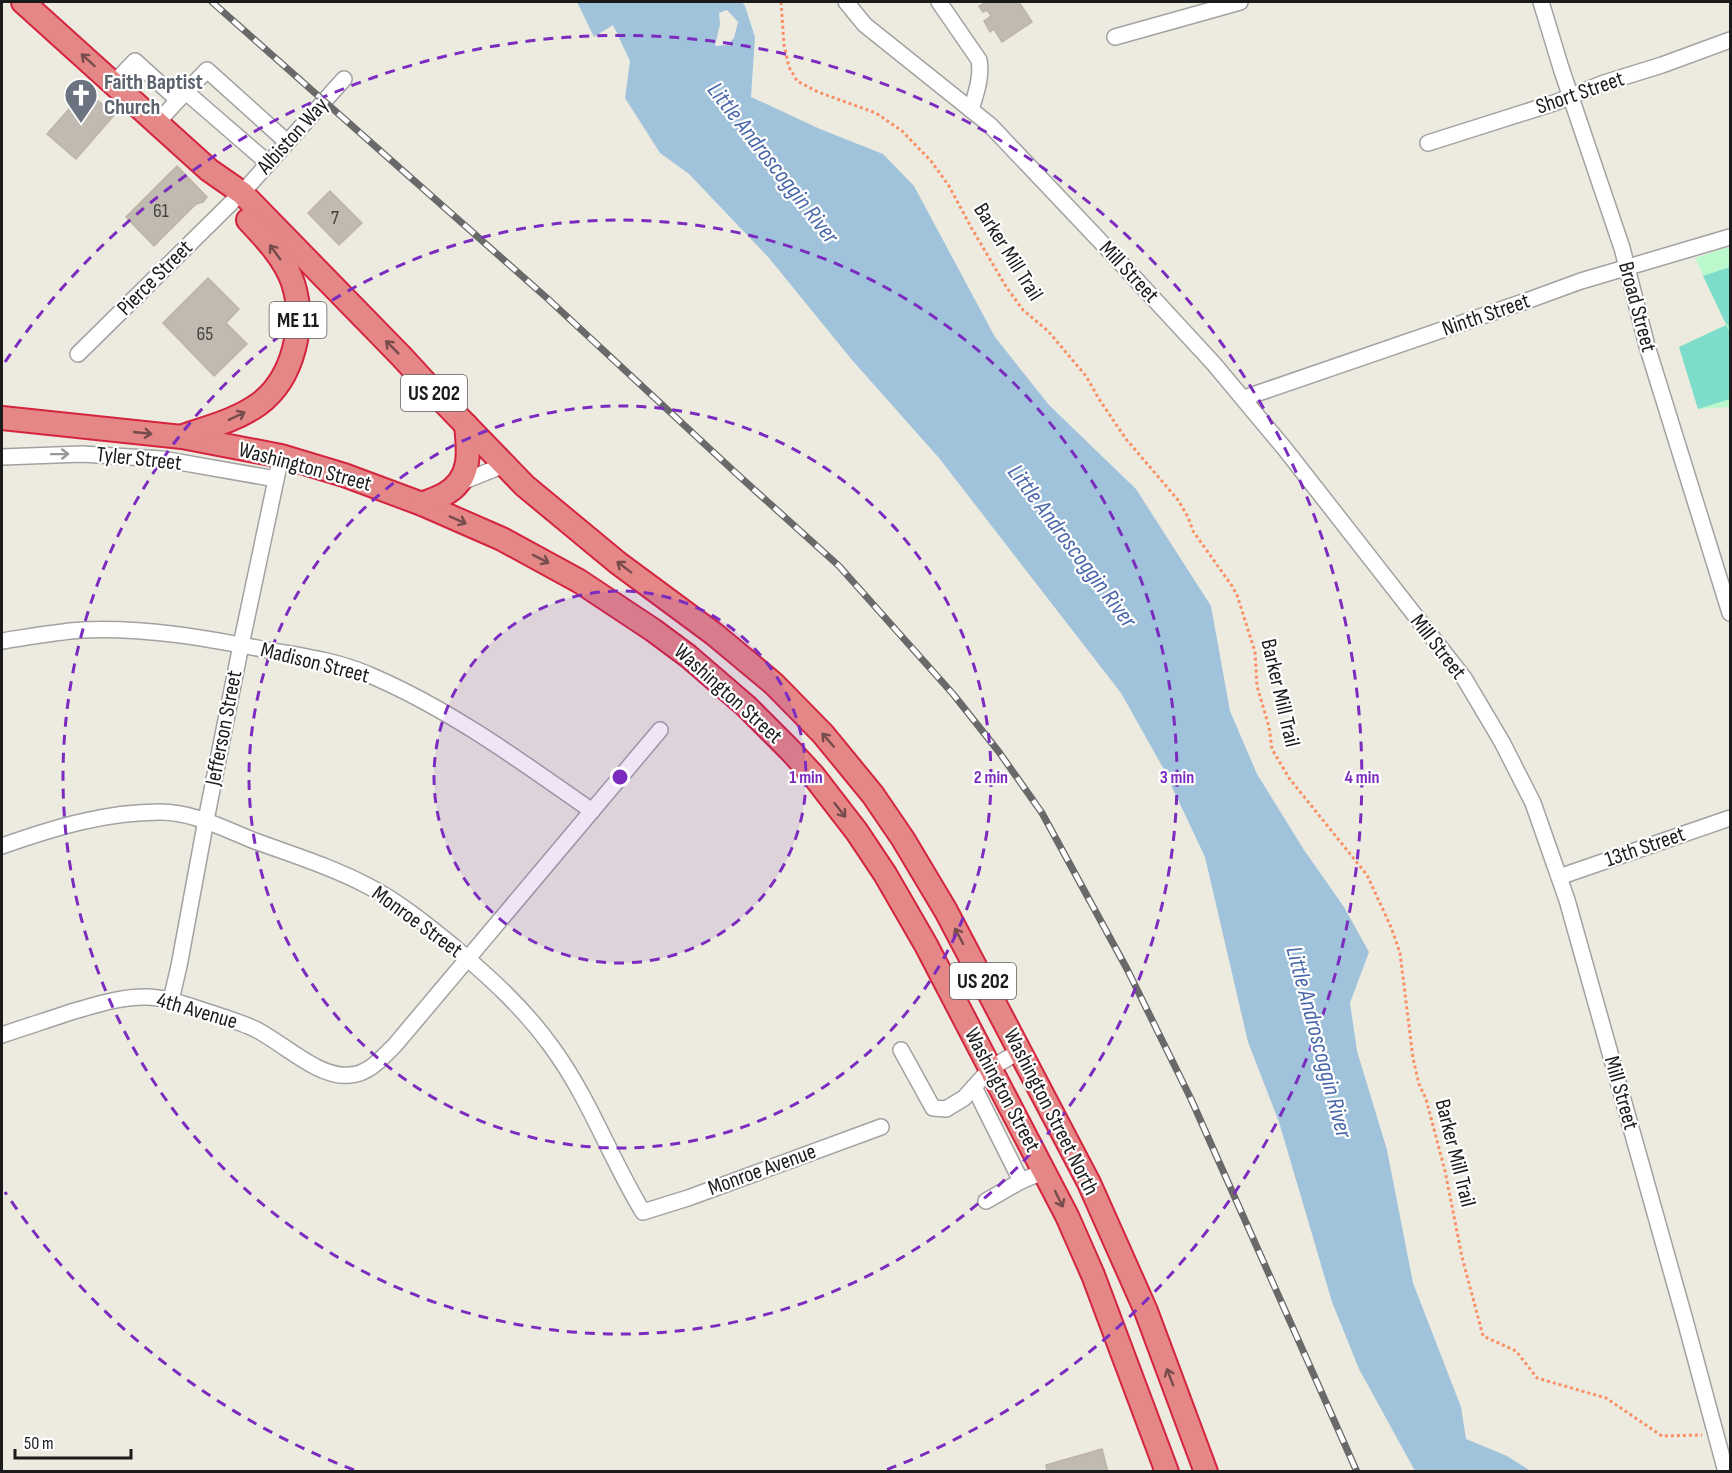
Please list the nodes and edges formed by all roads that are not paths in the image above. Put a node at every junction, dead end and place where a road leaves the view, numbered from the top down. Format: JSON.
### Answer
{"nodes":[{"id":1,"x":24,"y":2,"type":"edge"},
{"id":2,"x":846,"y":2,"type":"edge"},
{"id":3,"x":939,"y":2,"type":"edge"},
{"id":4,"x":1240,"y":2,"type":"edge"},
{"id":5,"x":1541,"y":2,"type":"edge"},
{"id":6,"x":1115,"y":37,"type":"dead end"},
{"id":7,"x":1731,"y":40,"type":"edge"},
{"id":8,"x":344,"y":79,"type":"dead end"},
{"id":9,"x":114,"y":83,"type":"junction"},
{"id":10,"x":1570,"y":95,"type":"junction"},
{"id":11,"x":182,"y":96,"type":"junction"},
{"id":12,"x":971,"y":110,"type":"junction"},
{"id":13,"x":157,"y":123,"type":"junction"},
{"id":14,"x":287,"y":142,"type":"junction"},
{"id":15,"x":1428,"y":143,"type":"dead end"},
{"id":16,"x":268,"y":163,"type":"junction"},
{"id":17,"x":237,"y":198,"type":"junction"},
{"id":18,"x":1731,"y":237,"type":"edge"},
{"id":19,"x":1627,"y":267,"type":"junction"},
{"id":20,"x":78,"y":354,"type":"dead end"},
{"id":21,"x":1244,"y":398,"type":"junction"},
{"id":22,"x":2,"y":418,"type":"edge"},
{"id":23,"x":466,"y":425,"type":"junction"},
{"id":24,"x":182,"y":436,"type":"junction"},
{"id":25,"x":281,"y":456,"type":"junction"},
{"id":26,"x":2,"y":457,"type":"edge"},
{"id":27,"x":504,"y":465,"type":"junction"},
{"id":28,"x":276,"y":479,"type":"junction"},
{"id":29,"x":457,"y":484,"type":"junction"},
{"id":30,"x":422,"y":504,"type":"junction"},
{"id":31,"x":1731,"y":613,"type":"edge"},
{"id":32,"x":2,"y":641,"type":"edge"},
{"id":33,"x":241,"y":645,"type":"junction"},
{"id":34,"x":660,"y":730,"type":"dead end"},
{"id":35,"x":592,"y":811,"type":"junction"},
{"id":36,"x":1731,"y":818,"type":"edge"},
{"id":37,"x":206,"y":820,"type":"junction"},
{"id":38,"x":2,"y":846,"type":"edge"},
{"id":39,"x":1559,"y":877,"type":"junction"},
{"id":40,"x":468,"y":959,"type":"junction"},
{"id":41,"x":171,"y":1000,"type":"junction"},
{"id":42,"x":2,"y":1035,"type":"edge"},
{"id":43,"x":902,"y":1050,"type":"dead end"},
{"id":44,"x":1020,"y":1051,"type":"junction"},
{"id":45,"x":991,"y":1068,"type":"junction"},
{"id":46,"x":974,"y":1088,"type":"junction"},
{"id":47,"x":881,"y":1127,"type":"dead end"},
{"id":48,"x":1045,"y":1171,"type":"junction"},
{"id":49,"x":1021,"y":1181,"type":"junction"},
{"id":50,"x":986,"y":1201,"type":"dead end"},
{"id":51,"x":643,"y":1212,"type":"joint"},
{"id":52,"x":1167,"y":1472,"type":"edge"},
{"id":53,"x":1206,"y":1472,"type":"edge"},
{"id":54,"x":1726,"y":1472,"type":"edge"}],
"edges":[{"from":9,"to":1,"type":"highway","one_way":true},
{"from":2,"to":12,"type":"street","name":"Mill Street"},
{"from":3,"to":12,"type":"street"},
{"from":4,"to":6,"type":"street"},
{"from":5,"to":10,"type":"street","name":"Broad Street"},
{"from":7,"to":10,"type":"street","name":"Short Street"},
{"from":8,"to":14,"type":"street","name":"Albiston Way"},
{"from":9,"to":11,"type":"street"},
{"from":9,"to":13,"type":"highway"},
{"from":10,"to":15,"type":"street","name":"Short Street"},
{"from":10,"to":19,"type":"street","name":"Broad Street"},
{"from":11,"to":13,"type":"street"},
{"from":11,"to":14,"type":"street"},
{"from":11,"to":16,"type":"street"},
{"from":12,"to":21,"type":"street","name":"Mill Street"},
{"from":13,"to":17,"type":"highway","number":"ME 11"},
{"from":14,"to":16,"type":"street","name":"Albiston Way"},
{"from":16,"to":17,"type":"street","name":"Albiston Way"},
{"from":17,"to":20,"type":"street","name":"Pierce Street"},
{"from":23,"to":17,"type":"highway","number":"US 202","one_way":true},
{"from":24,"to":17,"type":"highway","number":"ME 11","one_way":true},
{"from":18,"to":19,"type":"street","name":"Ninth Street"},
{"from":19,"to":21,"type":"street","name":"Ninth Street"},
{"from":19,"to":31,"type":"street","name":"Broad Street"},
{"from":21,"to":39,"type":"street","name":"Mill Street"},
{"from":22,"to":24,"type":"highway","name":"Washington Street","number":"US 202","one_way":true},
{"from":23,"to":27,"type":"highway","number":"US 202"},
{"from":23,"to":29,"type":"highway"},
{"from":24,"to":25,"type":"highway","name":"Washington Street","number":"US 202"},
{"from":25,"to":28,"type":"street","name":"Jefferson Street"},
{"from":25,"to":30,"type":"highway","name":"Washington Street","number":"US 202"},
{"from":26,"to":28,"type":"street","name":"Tyler Street","one_way":true},
{"from":27,"to":29,"type":"street"},
{"from":44,"to":27,"type":"highway","name":"Washington Street North","number":"US 202","one_way":true},
{"from":28,"to":33,"type":"street","name":"Jefferson Street"},
{"from":29,"to":30,"type":"highway"},
{"from":30,"to":45,"type":"highway","name":"Washington Street","number":"US 202","one_way":true},
{"from":32,"to":33,"type":"street","name":"Madison Street"},
{"from":33,"to":35,"type":"street","name":"Madison Street"},
{"from":33,"to":37,"type":"street","name":"Jefferson Street"},
{"from":34,"to":35,"type":"street"},
{"from":35,"to":40,"type":"street"},
{"from":36,"to":39,"type":"street","name":"13th Street"},
{"from":37,"to":38,"type":"street","name":"Monroe Street"},
{"from":37,"to":40,"type":"street","name":"Monroe Street"},
{"from":37,"to":41,"type":"street","name":"Jefferson Street"},
{"from":39,"to":54,"type":"street","name":"Mill Street"},
{"from":40,"to":41,"type":"street","name":"4th Avenue"},
{"from":40,"to":51,"type":"street","name":"Monroe Street"},
{"from":41,"to":42,"type":"street","name":"4th Avenue"},
{"from":43,"to":46,"type":"street"},
{"from":44,"to":45,"type":"street"},
{"from":53,"to":44,"type":"highway","name":"Washington Street North","number":"US 202","one_way":true},
{"from":45,"to":46,"type":"street"},
{"from":45,"to":48,"type":"highway","name":"Washington Street","number":"US 202"},
{"from":46,"to":49,"type":"street"},
{"from":47,"to":51,"type":"street","name":"Monroe Avenue"},
{"from":48,"to":49,"type":"street"},
{"from":48,"to":52,"type":"highway","name":"Washington Street","number":"US 202","one_way":true},
{"from":49,"to":50,"type":"street"}]}
